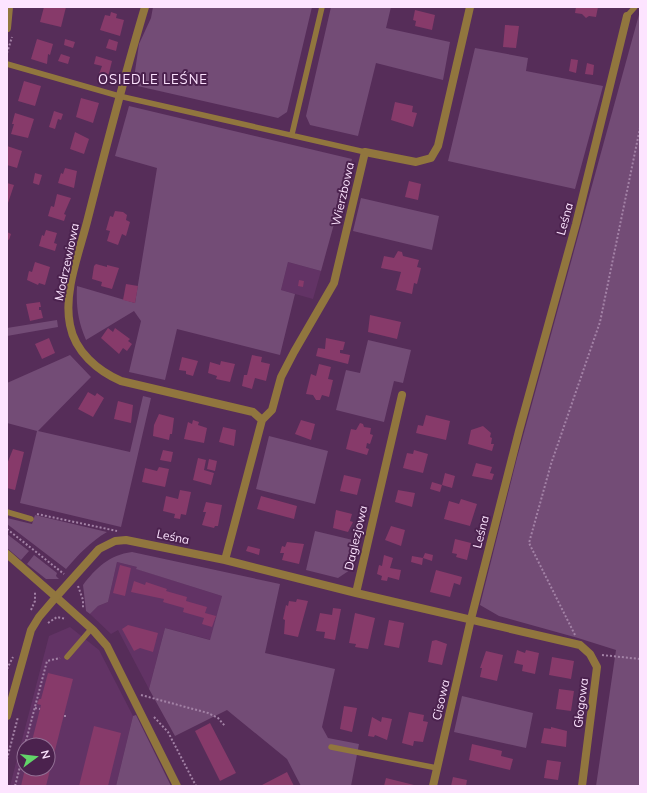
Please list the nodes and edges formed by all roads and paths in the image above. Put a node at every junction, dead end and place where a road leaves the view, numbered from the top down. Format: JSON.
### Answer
{"nodes":[{"id":1,"x":9,"y":7,"type":"edge"},
{"id":2,"x":145,"y":7,"type":"edge"},
{"id":3,"x":322,"y":7,"type":"edge"},
{"id":4,"x":470,"y":7,"type":"edge"},
{"id":5,"x":635,"y":7,"type":"edge"},
{"id":6,"x":627,"y":16,"type":"joint"},
{"id":7,"x":7,"y":28,"type":"edge"},
{"id":8,"x":7,"y":64,"type":"edge"},
{"id":9,"x":119,"y":96,"type":"junction"},
{"id":10,"x":640,"y":128,"type":"edge"},
{"id":11,"x":292,"y":134,"type":"junction"},
{"id":12,"x":365,"y":152,"type":"junction"},
{"id":13,"x":402,"y":395,"type":"dead end"},
{"id":14,"x":262,"y":420,"type":"junction"},
{"id":15,"x":7,"y":512,"type":"edge"},
{"id":16,"x":31,"y":519,"type":"dead end"},
{"id":17,"x":7,"y":529,"type":"edge"},
{"id":18,"x":7,"y":554,"type":"edge"},
{"id":19,"x":225,"y":560,"type":"junction"},
{"id":20,"x":65,"y":574,"type":"dead end"},
{"id":21,"x":82,"y":582,"type":"dead end"},
{"id":22,"x":34,"y":588,"type":"dead end"},
{"id":23,"x":356,"y":593,"type":"junction"},
{"id":24,"x":56,"y":597,"type":"junction"},
{"id":25,"x":31,"y":611,"type":"dead end"},
{"id":26,"x":83,"y":612,"type":"dead end"},
{"id":27,"x":471,"y":619,"type":"junction"},
{"id":28,"x":69,"y":621,"type":"dead end"},
{"id":29,"x":47,"y":624,"type":"dead end"},
{"id":30,"x":92,"y":628,"type":"junction"},
{"id":31,"x":580,"y":645,"type":"junction"},
{"id":32,"x":590,"y":654,"type":"junction"},
{"id":33,"x":67,"y":657,"type":"joint"},
{"id":34,"x":640,"y":659,"type":"edge"},
{"id":35,"x":139,"y":694,"type":"dead end"},
{"id":36,"x":35,"y":708,"type":"junction"},
{"id":37,"x":40,"y":709,"type":"dead end"},
{"id":38,"x":19,"y":711,"type":"dead end"},
{"id":39,"x":152,"y":715,"type":"dead end"},
{"id":40,"x":7,"y":716,"type":"edge"},
{"id":41,"x":225,"y":726,"type":"dead end"},
{"id":42,"x":27,"y":737,"type":"edge"},
{"id":43,"x":331,"y":747,"type":"dead end"},
{"id":44,"x":7,"y":759,"type":"edge"},
{"id":45,"x":437,"y":768,"type":"junction"},
{"id":46,"x":177,"y":786,"type":"edge"},
{"id":47,"x":196,"y":786,"type":"edge"},
{"id":48,"x":433,"y":786,"type":"edge"},
{"id":49,"x":582,"y":786,"type":"edge"}],
"edges":[{"from":1,"to":7,"type":"street"},
{"from":2,"to":9,"type":"street","name":"Modrzewiowa"},
{"from":3,"to":11,"type":"lane"},
{"from":4,"to":12,"type":"street","name":"Wierzbowa"},
{"from":5,"to":6,"type":"lane"},
{"from":6,"to":27,"type":"street","name":"Leśna"},
{"from":8,"to":9,"type":"lane"},
{"from":9,"to":11,"type":"lane"},
{"from":9,"to":14,"type":"street","name":"Modrzewiowa"},
{"from":10,"to":31,"type":"path"},
{"from":11,"to":12,"type":"lane"},
{"from":12,"to":14,"type":"street","name":"Wierzbowa"},
{"from":13,"to":23,"type":"street","name":"Daglezjowa"},
{"from":14,"to":19,"type":"street"},
{"from":15,"to":16,"type":"lane"},
{"from":17,"to":20,"type":"path"},
{"from":18,"to":24,"type":"street"},
{"from":19,"to":23,"type":"street","name":"Leśna"},
{"from":19,"to":24,"type":"street","name":"Leśna"},
{"from":21,"to":26,"type":"path"},
{"from":22,"to":25,"type":"path"},
{"from":23,"to":27,"type":"street","name":"Leśna"},
{"from":24,"to":30,"type":"street"},
{"from":24,"to":40,"type":"street","name":"Leśna"},
{"from":27,"to":31,"type":"street","name":"Głogowa"},
{"from":27,"to":45,"type":"street","name":"Cisowa"},
{"from":28,"to":29,"type":"path"},
{"from":30,"to":33,"type":"lane"},
{"from":30,"to":46,"type":"street"},
{"from":31,"to":32,"type":"street","name":"Głogowa"},
{"from":32,"to":34,"type":"path"},
{"from":32,"to":49,"type":"street","name":"Głogowa"},
{"from":33,"to":36,"type":"path"},
{"from":35,"to":41,"type":"path"},
{"from":36,"to":37,"type":"path"},
{"from":36,"to":42,"type":"path"},
{"from":38,"to":44,"type":"path"},
{"from":39,"to":47,"type":"path"},
{"from":43,"to":45,"type":"lane"},
{"from":45,"to":48,"type":"street","name":"Cisowa"}]}
